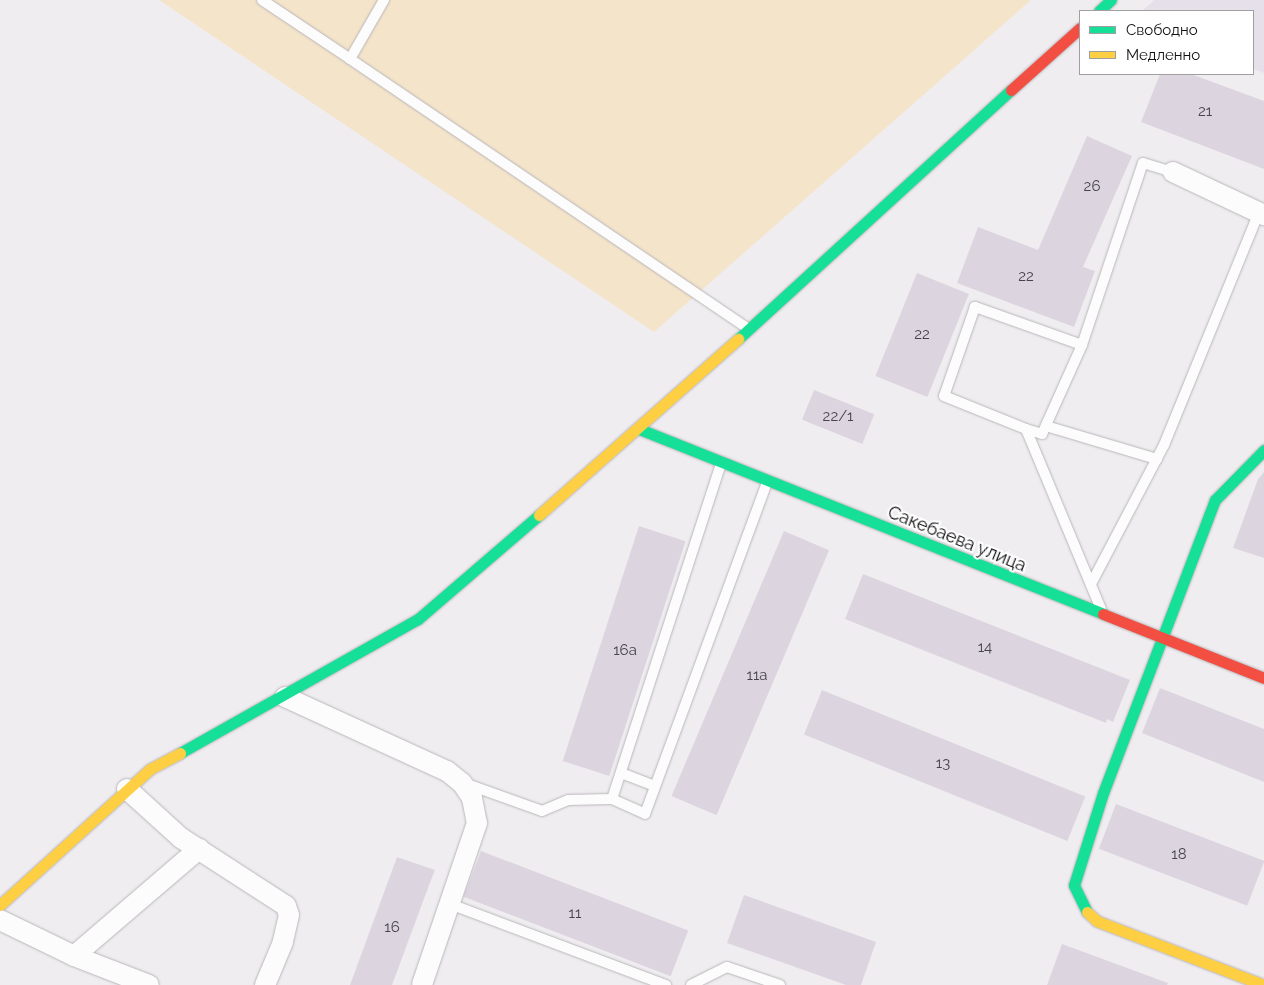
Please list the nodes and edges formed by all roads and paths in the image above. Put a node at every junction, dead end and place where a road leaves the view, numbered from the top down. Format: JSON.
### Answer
{"nodes":[{"id":1,"x":262,"y":0,"type":"edge"},
{"id":2,"x":384,"y":0,"type":"edge"},
{"id":3,"x":1111,"y":0,"type":"edge"},
{"id":4,"x":1100,"y":10,"type":"edge"},
{"id":5,"x":1079,"y":29,"type":"edge"},
{"id":6,"x":350,"y":59,"type":"junction"},
{"id":7,"x":1173,"y":172,"type":"joint"},
{"id":8,"x":1261,"y":214,"type":"edge"},
{"id":9,"x":749,"y":329,"type":"junction"},
{"id":10,"x":1082,"y":344,"type":"junction"},
{"id":11,"x":1046,"y":426,"type":"junction"},
{"id":12,"x":639,"y":429,"type":"junction"},
{"id":13,"x":1026,"y":429,"type":"junction"},
{"id":14,"x":1264,"y":450,"type":"edge"},
{"id":15,"x":1157,"y":460,"type":"junction"},
{"id":16,"x":721,"y":464,"type":"junction"},
{"id":17,"x":1243,"y":469,"type":"junction"},
{"id":18,"x":1257,"y":473,"type":"dead end"},
{"id":19,"x":767,"y":482,"type":"junction"},
{"id":20,"x":1091,"y":584,"type":"junction"},
{"id":21,"x":1104,"y":616,"type":"junction"},
{"id":22,"x":1163,"y":640,"type":"junction"},
{"id":23,"x":1264,"y":678,"type":"edge"},
{"id":24,"x":285,"y":697,"type":"junction"},
{"id":25,"x":621,"y":773,"type":"junction"},
{"id":26,"x":462,"y":783,"type":"junction"},
{"id":27,"x":655,"y":786,"type":"junction"},
{"id":28,"x":127,"y":789,"type":"junction"},
{"id":29,"x":612,"y":799,"type":"junction"},
{"id":30,"x":199,"y":849,"type":"junction"},
{"id":31,"x":450,"y":904,"type":"junction"},
{"id":32,"x":0,"y":905,"type":"edge"},
{"id":33,"x":0,"y":920,"type":"edge"},
{"id":34,"x":74,"y":956,"type":"junction"},
{"id":35,"x":149,"y":985,"type":"edge"},
{"id":36,"x":264,"y":985,"type":"edge"},
{"id":37,"x":422,"y":985,"type":"edge"},
{"id":38,"x":666,"y":985,"type":"edge"},
{"id":39,"x":691,"y":985,"type":"edge"},
{"id":40,"x":780,"y":985,"type":"edge"},
{"id":41,"x":1264,"y":985,"type":"edge"}],
"edges":[{"from":1,"to":6,"type":"lane"},
{"from":2,"to":6,"type":"lane"},
{"from":3,"to":4,"type":"street"},
{"from":5,"to":9,"type":"street"},
{"from":6,"to":9,"type":"lane"},
{"from":7,"to":8,"type":"street"},
{"from":7,"to":10,"type":"lane"},
{"from":8,"to":15,"type":"lane"},
{"from":9,"to":12,"type":"street"},
{"from":10,"to":11,"type":"lane"},
{"from":10,"to":13,"type":"lane"},
{"from":11,"to":13,"type":"lane"},
{"from":11,"to":15,"type":"lane"},
{"from":12,"to":16,"type":"street","name":"Сакебаева улица"},
{"from":12,"to":24,"type":"street"},
{"from":13,"to":20,"type":"lane"},
{"from":14,"to":17,"type":"street"},
{"from":15,"to":20,"type":"lane"},
{"from":16,"to":19,"type":"street","name":"Сакебаева улица"},
{"from":16,"to":25,"type":"lane"},
{"from":17,"to":18,"type":"lane"},
{"from":17,"to":22,"type":"street"},
{"from":19,"to":21,"type":"street","name":"Сакебаева улица"},
{"from":19,"to":27,"type":"lane"},
{"from":20,"to":21,"type":"lane"},
{"from":21,"to":22,"type":"street","name":"Сакебаева улица"},
{"from":22,"to":23,"type":"street","name":"Сакебаева улица"},
{"from":22,"to":41,"type":"street"},
{"from":24,"to":26,"type":"street"},
{"from":24,"to":28,"type":"street"},
{"from":25,"to":27,"type":"lane"},
{"from":25,"to":29,"type":"lane"},
{"from":26,"to":29,"type":"lane"},
{"from":26,"to":31,"type":"street"},
{"from":27,"to":29,"type":"lane"},
{"from":28,"to":30,"type":"street"},
{"from":28,"to":32,"type":"street"},
{"from":30,"to":34,"type":"street"},
{"from":30,"to":36,"type":"street"},
{"from":31,"to":37,"type":"street"},
{"from":31,"to":38,"type":"lane"},
{"from":33,"to":34,"type":"street"},
{"from":34,"to":35,"type":"street"},
{"from":39,"to":40,"type":"lane"}]}
